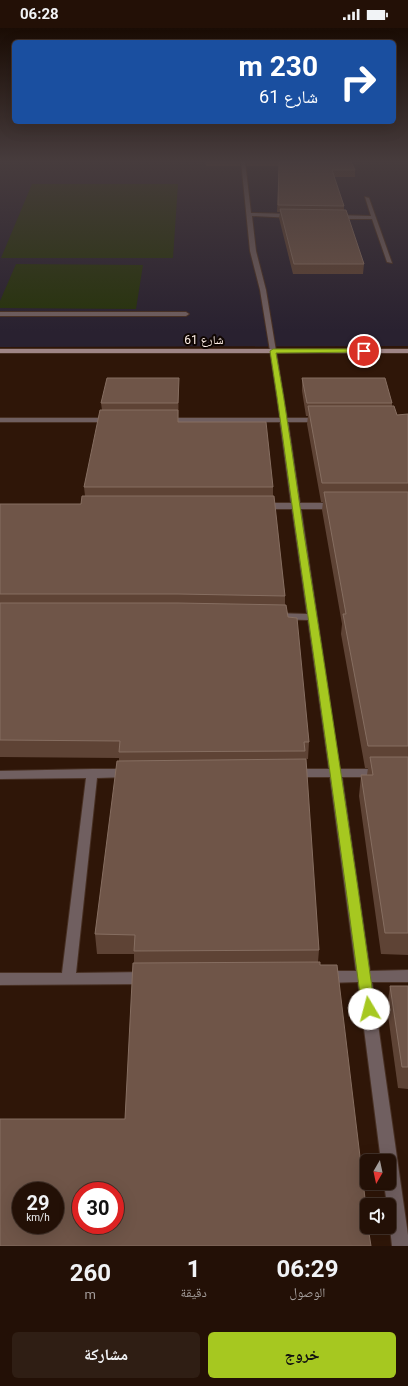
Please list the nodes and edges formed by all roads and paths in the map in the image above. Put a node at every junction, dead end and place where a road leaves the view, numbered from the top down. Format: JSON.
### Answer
{"nodes":[{"id":1,"x":249,"y":218,"type":"edge"},
{"id":2,"x":366,"y":218,"type":"edge"},
{"id":3,"x":374,"y":218,"type":"joint"},
{"id":4,"x":390,"y":262,"type":"dead end"},
{"id":5,"x":0,"y":314,"type":"edge"},
{"id":6,"x":186,"y":314,"type":"dead end"},
{"id":7,"x":0,"y":351,"type":"edge"},
{"id":8,"x":273,"y":351,"type":"junction"},
{"id":9,"x":408,"y":351,"type":"edge"},
{"id":10,"x":0,"y":420,"type":"edge"},
{"id":11,"x":119,"y":420,"type":"edge"},
{"id":12,"x":158,"y":420,"type":"edge"},
{"id":13,"x":284,"y":420,"type":"junction"},
{"id":14,"x":331,"y":420,"type":"edge"},
{"id":15,"x":256,"y":506,"type":"edge"},
{"id":16,"x":296,"y":506,"type":"junction"},
{"id":17,"x":348,"y":506,"type":"edge"},
{"id":18,"x":265,"y":616,"type":"edge"},
{"id":19,"x":312,"y":617,"type":"junction"},
{"id":20,"x":92,"y":773,"type":"junction"},
{"id":21,"x":139,"y":773,"type":"edge"},
{"id":22,"x":281,"y":773,"type":"edge"},
{"id":23,"x":336,"y":773,"type":"junction"},
{"id":24,"x":408,"y":773,"type":"edge"},
{"id":25,"x":0,"y":775,"type":"edge"},
{"id":26,"x":408,"y":976,"type":"edge"},
{"id":27,"x":365,"y":977,"type":"junction"},
{"id":28,"x":162,"y":978,"type":"edge"},
{"id":29,"x":310,"y":978,"type":"edge"},
{"id":30,"x":0,"y":979,"type":"edge"},
{"id":31,"x":68,"y":979,"type":"junction"},
{"id":32,"x":401,"y":1246,"type":"edge"}],
"edges":[{"from":1,"to":8,"type":"street"},
{"from":2,"to":3,"type":"street"},
{"from":3,"to":4,"type":"street"},
{"from":5,"to":6,"type":"street"},
{"from":7,"to":8,"type":"street","name":"شارع 61"},
{"from":8,"to":9,"type":"street","name":"شارع 61"},
{"from":8,"to":13,"type":"street"},
{"from":10,"to":11,"type":"street"},
{"from":12,"to":13,"type":"street"},
{"from":13,"to":14,"type":"street"},
{"from":13,"to":16,"type":"street"},
{"from":15,"to":16,"type":"street"},
{"from":16,"to":17,"type":"street"},
{"from":16,"to":19,"type":"street"},
{"from":18,"to":19,"type":"street"},
{"from":19,"to":23,"type":"street"},
{"from":20,"to":21,"type":"street"},
{"from":20,"to":25,"type":"street"},
{"from":20,"to":31,"type":"street"},
{"from":22,"to":23,"type":"street"},
{"from":23,"to":24,"type":"street"},
{"from":23,"to":27,"type":"street"},
{"from":26,"to":27,"type":"street"},
{"from":27,"to":29,"type":"street"},
{"from":27,"to":32,"type":"street"},
{"from":28,"to":31,"type":"street"},
{"from":30,"to":31,"type":"street"}]}
